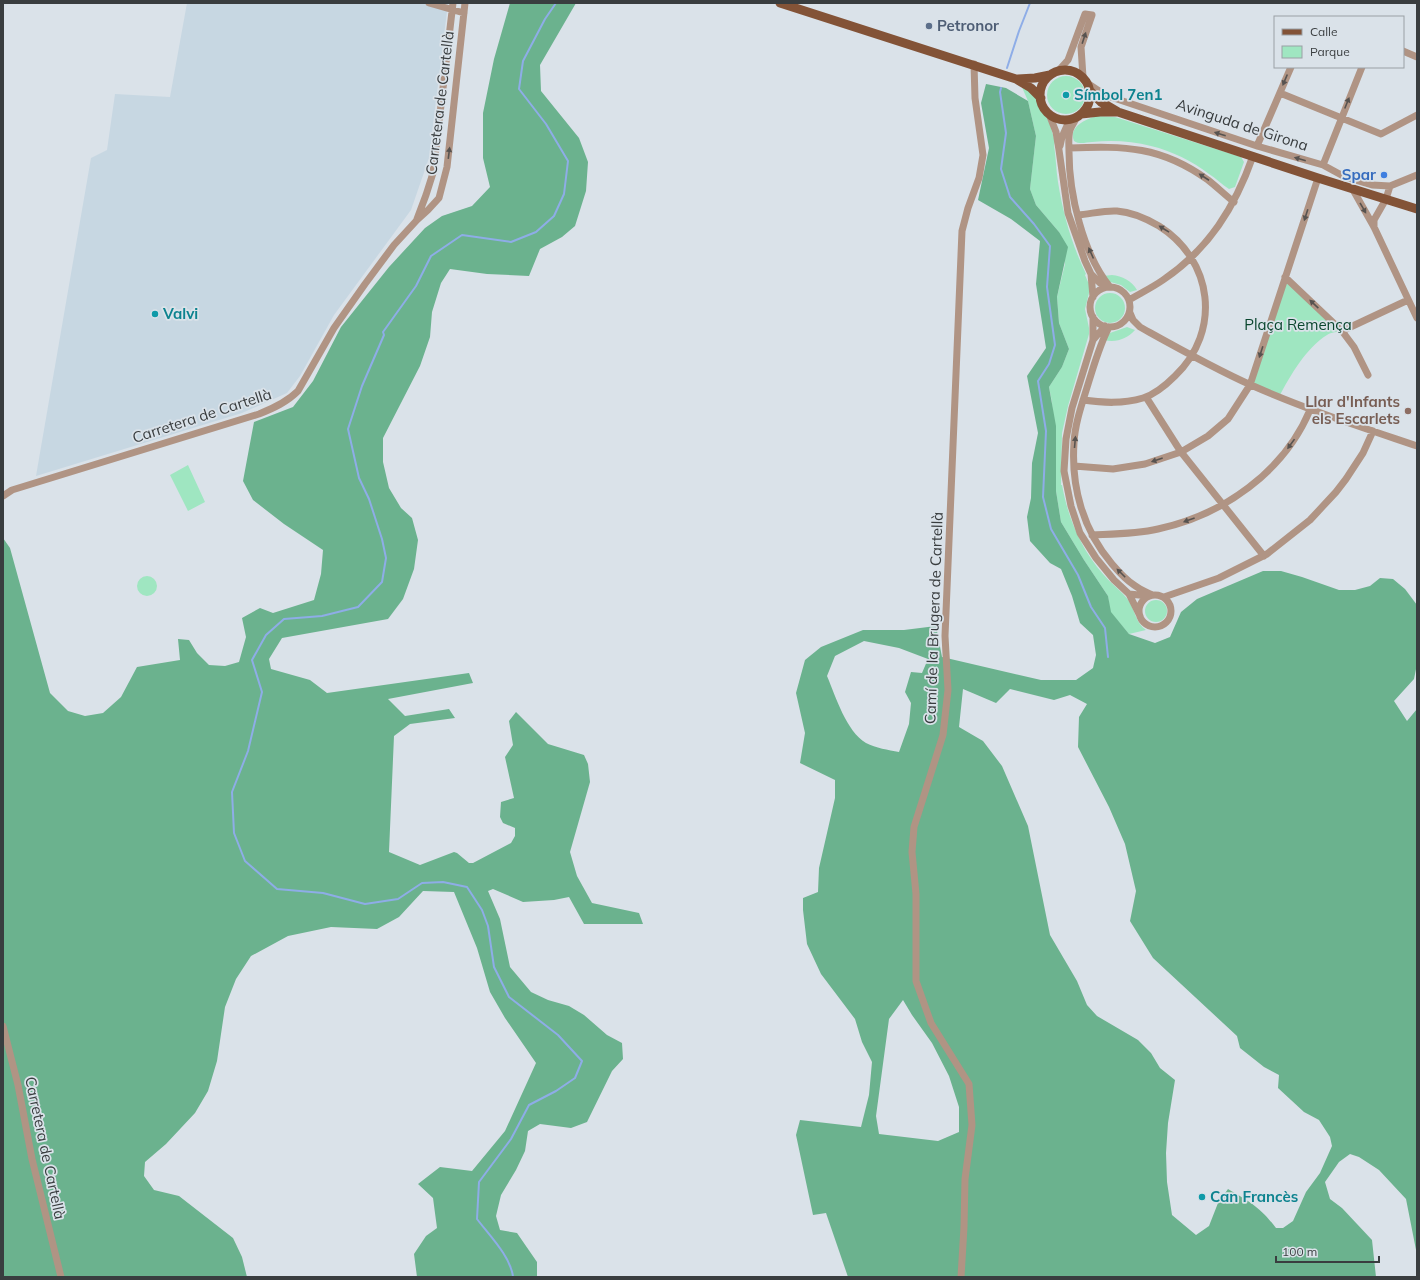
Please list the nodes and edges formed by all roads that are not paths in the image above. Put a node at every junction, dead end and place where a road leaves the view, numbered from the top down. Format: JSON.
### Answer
{"nodes":[{"id":1,"x":429,"y":3,"type":"edge"},
{"id":2,"x":465,"y":3,"type":"edge"},
{"id":3,"x":780,"y":3,"type":"edge"},
{"id":4,"x":453,"y":6,"type":"edge"},
{"id":5,"x":464,"y":13,"type":"junction"},
{"id":6,"x":1404,"y":51,"type":"edge"},
{"id":7,"x":1417,"y":56,"type":"edge"},
{"id":8,"x":974,"y":64,"type":"junction"},
{"id":9,"x":1291,"y":68,"type":"edge"},
{"id":10,"x":1362,"y":68,"type":"edge"},
{"id":11,"x":1059,"y":70,"type":"junction"},
{"id":12,"x":1050,"y":75,"type":"junction"},
{"id":13,"x":1016,"y":79,"type":"junction"},
{"id":14,"x":1087,"y":84,"type":"junction"},
{"id":15,"x":1280,"y":93,"type":"junction"},
{"id":16,"x":1041,"y":98,"type":"junction"},
{"id":17,"x":1118,"y":112,"type":"junction"},
{"id":18,"x":1049,"y":114,"type":"junction"},
{"id":19,"x":1417,"y":115,"type":"edge"},
{"id":20,"x":1076,"y":117,"type":"junction"},
{"id":21,"x":1341,"y":119,"type":"junction"},
{"id":22,"x":1257,"y":146,"type":"junction"},
{"id":23,"x":1069,"y":148,"type":"junction"},
{"id":24,"x":1059,"y":150,"type":"junction"},
{"id":25,"x":1253,"y":156,"type":"junction"},
{"id":26,"x":1323,"y":165,"type":"junction"},
{"id":27,"x":1417,"y":175,"type":"edge"},
{"id":28,"x":1318,"y":178,"type":"junction"},
{"id":29,"x":1390,"y":186,"type":"junction"},
{"id":30,"x":1352,"y":188,"type":"junction"},
{"id":31,"x":427,"y":194,"type":"junction"},
{"id":32,"x":439,"y":198,"type":"junction"},
{"id":33,"x":1386,"y":198,"type":"junction"},
{"id":34,"x":1234,"y":202,"type":"junction"},
{"id":35,"x":1417,"y":209,"type":"edge"},
{"id":36,"x":1078,"y":215,"type":"junction"},
{"id":37,"x":417,"y":220,"type":"junction"},
{"id":38,"x":1374,"y":227,"type":"junction"},
{"id":39,"x":1192,"y":257,"type":"junction"},
{"id":40,"x":1091,"y":274,"type":"junction"},
{"id":41,"x":1285,"y":277,"type":"junction"},
{"id":42,"x":1108,"y":287,"type":"junction"},
{"id":43,"x":1093,"y":298,"type":"junction"},
{"id":44,"x":1129,"y":300,"type":"junction"},
{"id":45,"x":1408,"y":300,"type":"junction"},
{"id":46,"x":1130,"y":313,"type":"junction"},
{"id":47,"x":1093,"y":317,"type":"junction"},
{"id":48,"x":1417,"y":318,"type":"edge"},
{"id":49,"x":1120,"y":325,"type":"junction"},
{"id":50,"x":1107,"y":327,"type":"junction"},
{"id":51,"x":1140,"y":327,"type":"junction"},
{"id":52,"x":1342,"y":331,"type":"junction"},
{"id":53,"x":1093,"y":340,"type":"junction"},
{"id":54,"x":1192,"y":356,"type":"junction"},
{"id":55,"x":1368,"y":375,"type":"dead end"},
{"id":56,"x":1250,"y":385,"type":"junction"},
{"id":57,"x":1146,"y":397,"type":"junction"},
{"id":58,"x":1083,"y":400,"type":"junction"},
{"id":59,"x":1310,"y":410,"type":"junction"},
{"id":60,"x":1373,"y":431,"type":"junction"},
{"id":61,"x":1417,"y":446,"type":"edge"},
{"id":62,"x":1181,"y":452,"type":"junction"},
{"id":63,"x":1074,"y":466,"type":"junction"},
{"id":64,"x":3,"y":496,"type":"edge"},
{"id":65,"x":1223,"y":505,"type":"junction"},
{"id":66,"x":1092,"y":535,"type":"junction"},
{"id":67,"x":1264,"y":556,"type":"junction"},
{"id":68,"x":1129,"y":594,"type":"junction"},
{"id":69,"x":1151,"y":596,"type":"junction"},
{"id":70,"x":1164,"y":597,"type":"junction"},
{"id":71,"x":1140,"y":616,"type":"junction"},
{"id":72,"x":3,"y":1026,"type":"edge"},
{"id":73,"x":61,"y":1277,"type":"edge"},
{"id":74,"x":961,"y":1277,"type":"edge"}],
"edges":[{"from":1,"to":4,"type":"street"},
{"from":2,"to":5,"type":"street","name":"Carretera de Cartellà"},
{"from":3,"to":8,"type":"main road"},
{"from":4,"to":5,"type":"street"},
{"from":4,"to":31,"type":"street","name":"Carretera de Cartellà"},
{"from":32,"to":5,"type":"street","name":"Carretera de Cartellà","one_way":true},
{"from":6,"to":7,"type":"street"},
{"from":8,"to":13,"type":"main road"},
{"from":8,"to":74,"type":"street","name":"Camí de la Brugera de Cartellà"},
{"from":9,"to":15,"type":"street","one_way":true},
{"from":21,"to":10,"type":"street","one_way":true},
{"from":11,"to":12,"type":"main road"},
{"from":11,"to":14,"type":"main road"},
{"from":14,"to":11,"type":"street","one_way":true},
{"from":12,"to":13,"type":"main road"},
{"from":12,"to":16,"type":"main road"},
{"from":13,"to":16,"type":"main road"},
{"from":14,"to":17,"type":"main road","name":"Avinguda de Girona"},
{"from":14,"to":20,"type":"main road"},
{"from":22,"to":14,"type":"street","name":"Avinguda de Girona","one_way":true},
{"from":15,"to":21,"type":"street"},
{"from":15,"to":22,"type":"street"},
{"from":16,"to":18,"type":"main road"},
{"from":17,"to":20,"type":"main road","name":"Avinguda de Girona"},
{"from":17,"to":25,"type":"main road","name":"Avinguda de Girona"},
{"from":18,"to":20,"type":"main road"},
{"from":18,"to":24,"type":"street"},
{"from":19,"to":21,"type":"street"},
{"from":20,"to":23,"type":"street"},
{"from":20,"to":24,"type":"street"},
{"from":21,"to":26,"type":"street"},
{"from":26,"to":22,"type":"street","name":"Avinguda de Girona","one_way":true},
{"from":34,"to":23,"type":"street","one_way":true},
{"from":23,"to":36,"type":"street"},
{"from":24,"to":40,"type":"street"},
{"from":25,"to":28,"type":"main road","name":"Avinguda de Girona"},
{"from":25,"to":34,"type":"street"},
{"from":26,"to":29,"type":"street","name":"Avinguda de Girona"},
{"from":27,"to":29,"type":"street"},
{"from":28,"to":30,"type":"main road","name":"Avinguda de Girona"},
{"from":28,"to":41,"type":"street","one_way":true},
{"from":29,"to":33,"type":"street"},
{"from":30,"to":33,"type":"main road","name":"Avinguda de Girona"},
{"from":30,"to":38,"type":"street","one_way":true},
{"from":31,"to":32,"type":"street"},
{"from":31,"to":37,"type":"street","name":"Carretera de Cartellà"},
{"from":32,"to":37,"type":"street","name":"Carretera de Cartellà"},
{"from":33,"to":35,"type":"main road","name":"Avinguda de Girona"},
{"from":33,"to":38,"type":"street"},
{"from":34,"to":39,"type":"street"},
{"from":39,"to":36,"type":"street","one_way":true},
{"from":42,"to":36,"type":"street","one_way":true},
{"from":37,"to":64,"type":"street","name":"Carretera de Cartellà"},
{"from":38,"to":45,"type":"street"},
{"from":39,"to":44,"type":"street"},
{"from":39,"to":54,"type":"street"},
{"from":40,"to":42,"type":"street"},
{"from":40,"to":43,"type":"street"},
{"from":52,"to":41,"type":"street","one_way":true},
{"from":41,"to":56,"type":"street","one_way":true},
{"from":42,"to":43,"type":"street"},
{"from":42,"to":44,"type":"street"},
{"from":43,"to":47,"type":"street"},
{"from":44,"to":46,"type":"street"},
{"from":45,"to":48,"type":"street"},
{"from":45,"to":52,"type":"street"},
{"from":46,"to":49,"type":"street"},
{"from":46,"to":51,"type":"street"},
{"from":47,"to":50,"type":"street"},
{"from":47,"to":53,"type":"street"},
{"from":49,"to":50,"type":"street"},
{"from":49,"to":51,"type":"street"},
{"from":50,"to":53,"type":"street"},
{"from":50,"to":58,"type":"street"},
{"from":51,"to":54,"type":"street"},
{"from":52,"to":55,"type":"street"},
{"from":53,"to":68,"type":"street"},
{"from":54,"to":56,"type":"street"},
{"from":54,"to":57,"type":"street"},
{"from":56,"to":59,"type":"street"},
{"from":56,"to":62,"type":"street"},
{"from":57,"to":58,"type":"street"},
{"from":57,"to":62,"type":"street"},
{"from":63,"to":58,"type":"street","one_way":true},
{"from":59,"to":60,"type":"street"},
{"from":59,"to":65,"type":"street","one_way":true},
{"from":60,"to":61,"type":"street"},
{"from":60,"to":67,"type":"street"},
{"from":62,"to":63,"type":"street","one_way":true},
{"from":62,"to":65,"type":"street"},
{"from":63,"to":66,"type":"street"},
{"from":65,"to":66,"type":"street","one_way":true},
{"from":65,"to":67,"type":"street"},
{"from":69,"to":66,"type":"street","one_way":true},
{"from":67,"to":70,"type":"street"},
{"from":68,"to":69,"type":"street"},
{"from":68,"to":71,"type":"street"},
{"from":69,"to":70,"type":"street"},
{"from":69,"to":71,"type":"street"},
{"from":70,"to":71,"type":"street"},
{"from":72,"to":73,"type":"street","name":"Carretera de Cartellà"}]}
